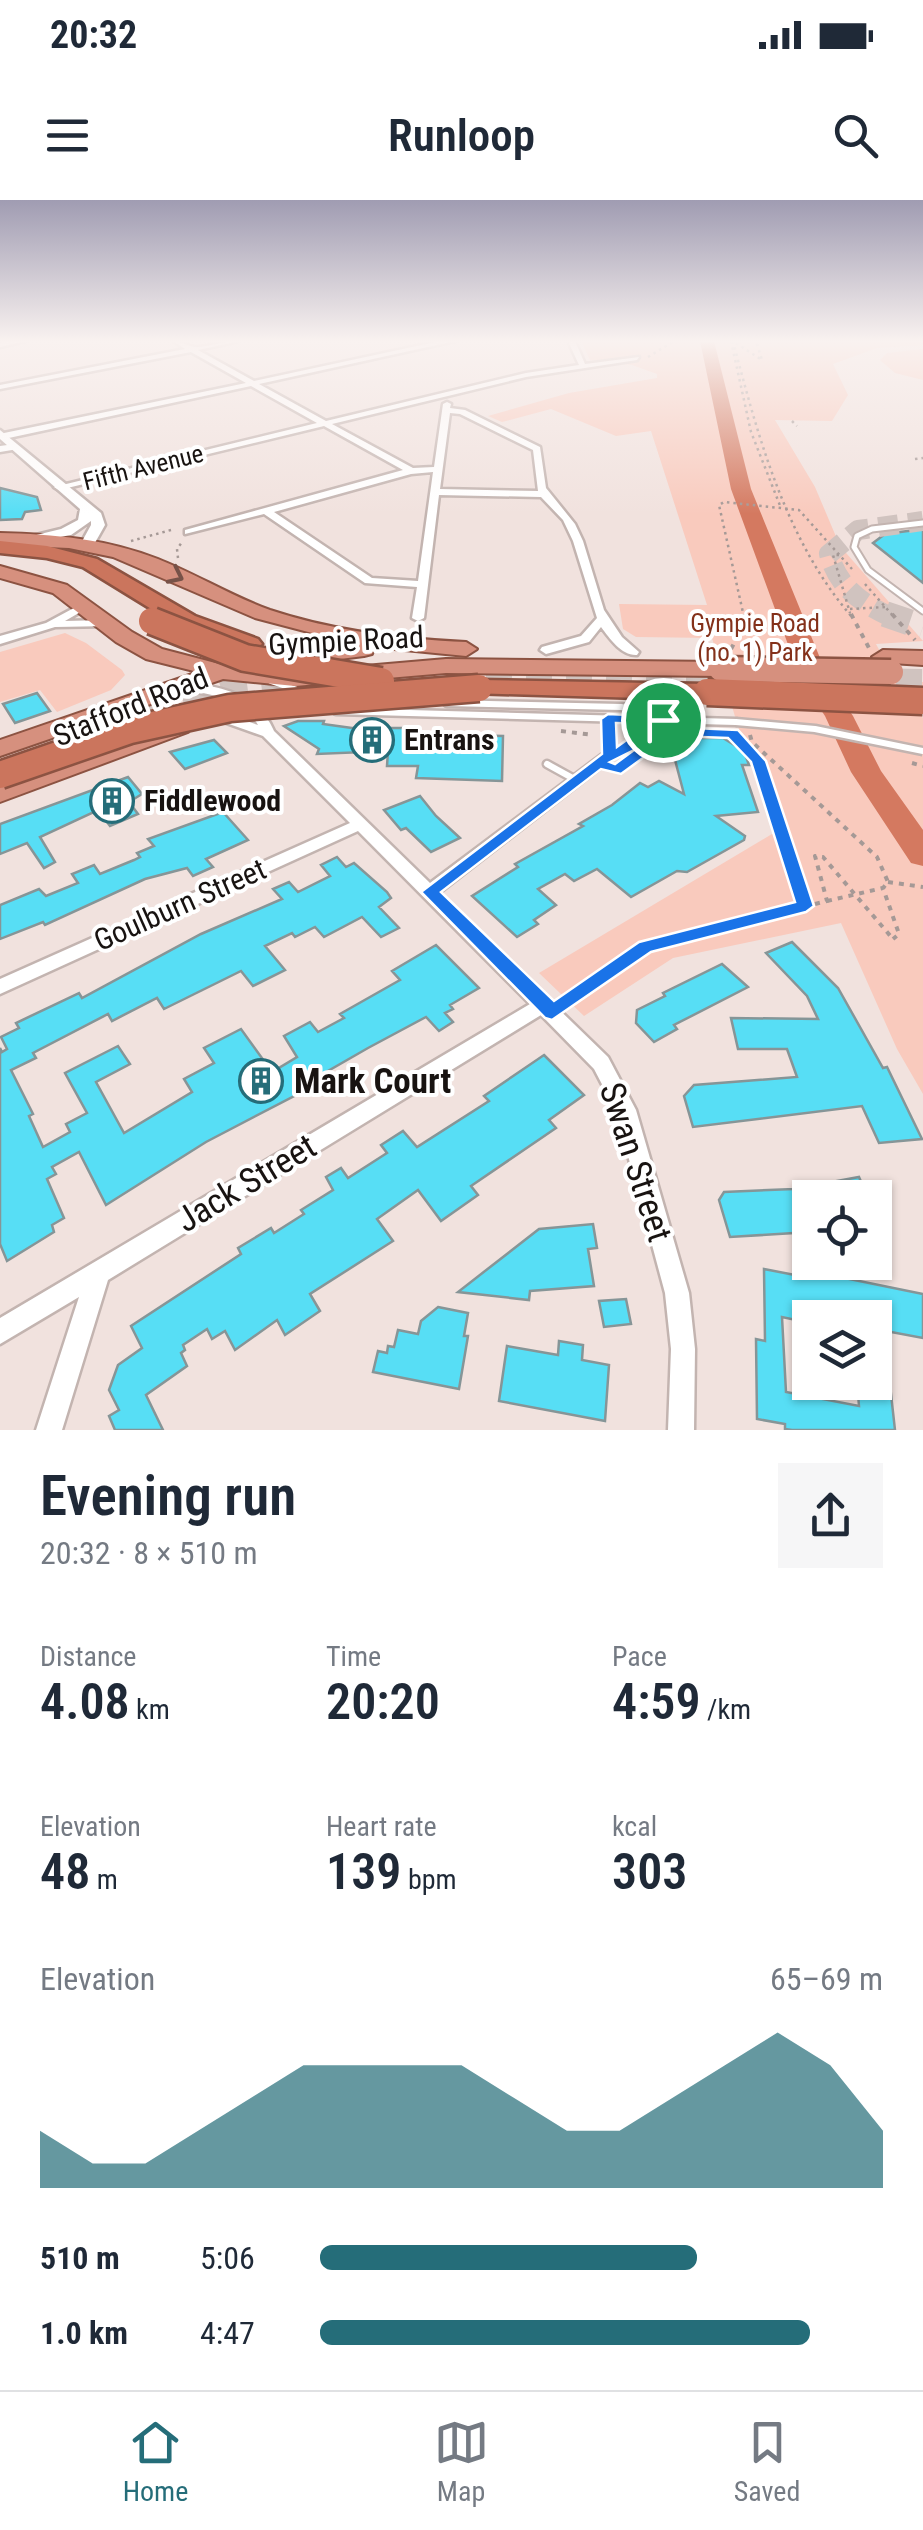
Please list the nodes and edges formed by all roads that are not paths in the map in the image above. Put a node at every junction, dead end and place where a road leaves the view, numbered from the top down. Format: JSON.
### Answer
{"nodes":[{"id":1,"x":186,"y":398,"type":"edge"},
{"id":2,"x":279,"y":398,"type":"edge"},
{"id":3,"x":431,"y":398,"type":"edge"},
{"id":4,"x":443,"y":398,"type":"edge"},
{"id":5,"x":446,"y":410,"type":"junction"},
{"id":6,"x":324,"y":423,"type":"junction"},
{"id":7,"x":1,"y":439,"type":"edge"},
{"id":8,"x":438,"y":469,"type":"junction"},
{"id":9,"x":411,"y":471,"type":"junction"},
{"id":10,"x":59,"y":487,"type":"junction"},
{"id":11,"x":434,"y":492,"type":"junction"},
{"id":12,"x":543,"y":494,"type":"junction"},
{"id":13,"x":86,"y":511,"type":"junction"},
{"id":14,"x":266,"y":511,"type":"junction"},
{"id":15,"x":923,"y":523,"type":"edge"},
{"id":16,"x":186,"y":536,"type":"road end"},
{"id":17,"x":0,"y":539,"type":"edge"},
{"id":18,"x":32,"y":540,"type":"junction"},
{"id":19,"x":87,"y":546,"type":"junction"},
{"id":20,"x":0,"y":547,"type":"edge"},
{"id":21,"x":0,"y":559,"type":"edge"},
{"id":22,"x":0,"y":572,"type":"edge"},
{"id":23,"x":422,"y":584,"type":"junction"},
{"id":24,"x":85,"y":605,"type":"junction"},
{"id":25,"x":923,"y":611,"type":"edge"},
{"id":26,"x":262,"y":614,"type":"junction"},
{"id":27,"x":418,"y":618,"type":"dead end"},
{"id":28,"x":600,"y":621,"type":"junction"},
{"id":29,"x":108,"y":624,"type":"junction"},
{"id":30,"x":50,"y":625,"type":"junction"},
{"id":31,"x":0,"y":640,"type":"edge"},
{"id":32,"x":250,"y":644,"type":"dead end"},
{"id":33,"x":440,"y":648,"type":"junction"},
{"id":34,"x":633,"y":652,"type":"junction"},
{"id":35,"x":154,"y":654,"type":"junction"},
{"id":36,"x":537,"y":658,"type":"junction"},
{"id":37,"x":923,"y":658,"type":"edge"},
{"id":38,"x":714,"y":671,"type":"junction"},
{"id":39,"x":223,"y":672,"type":"junction"},
{"id":40,"x":415,"y":675,"type":"dead end"},
{"id":41,"x":278,"y":682,"type":"junction"},
{"id":42,"x":344,"y":683,"type":"tunnel mouth"},
{"id":43,"x":908,"y":685,"type":"edge"},
{"id":44,"x":182,"y":686,"type":"junction"},
{"id":45,"x":479,"y":688,"type":"junction"},
{"id":46,"x":236,"y":699,"type":"junction"},
{"id":47,"x":412,"y":702,"type":"dead end"},
{"id":48,"x":123,"y":706,"type":"junction"},
{"id":49,"x":327,"y":711,"type":"dead end"},
{"id":50,"x":210,"y":714,"type":"junction"},
{"id":51,"x":608,"y":719,"type":"junction"},
{"id":52,"x":663,"y":720,"type":"junction"},
{"id":53,"x":701,"y":720,"type":"junction"},
{"id":54,"x":268,"y":733,"type":"junction"},
{"id":55,"x":0,"y":748,"type":"edge"},
{"id":56,"x":923,"y":751,"type":"edge"},
{"id":57,"x":610,"y":755,"type":"junction"},
{"id":58,"x":547,"y":764,"type":"dead end"},
{"id":59,"x":0,"y":775,"type":"edge"},
{"id":60,"x":576,"y":780,"type":"junction"},
{"id":61,"x":0,"y":794,"type":"edge"},
{"id":62,"x":360,"y":824,"type":"junction"},
{"id":63,"x":430,"y":892,"type":"junction"},
{"id":64,"x":0,"y":987,"type":"edge"},
{"id":65,"x":548,"y":1008,"type":"junction"},
{"id":66,"x":98,"y":1271,"type":"junction"},
{"id":67,"x":0,"y":1332,"type":"edge"},
{"id":68,"x":49,"y":1430,"type":"edge"},
{"id":69,"x":681,"y":1430,"type":"edge"}],
"edges":[{"from":1,"to":7,"type":"street"},
{"from":2,"to":6,"type":"street"},
{"from":3,"to":6,"type":"street","name":"Fifth Avenue"},
{"from":4,"to":5,"type":"street"},
{"from":5,"to":8,"type":"street"},
{"from":5,"to":12,"type":"street"},
{"from":6,"to":9,"type":"street"},
{"from":6,"to":10,"type":"street","name":"Fifth Avenue"},
{"from":7,"to":10,"type":"street"},
{"from":8,"to":9,"type":"street"},
{"from":8,"to":11,"type":"street"},
{"from":9,"to":14,"type":"street"},
{"from":10,"to":13,"type":"street"},
{"from":11,"to":12,"type":"street"},
{"from":11,"to":23,"type":"street"},
{"from":12,"to":28,"type":"street"},
{"from":13,"to":18,"type":"street"},
{"from":13,"to":19,"type":"street"},
{"from":14,"to":16,"type":"street"},
{"from":14,"to":23,"type":"street"},
{"from":15,"to":25,"type":"lane"},
{"from":17,"to":18,"type":"highway","name":"Gympie Road"},
{"from":18,"to":19,"type":"highway","name":"Gympie Road"},
{"from":19,"to":26,"type":"highway","name":"Gympie Road","one_way":true},
{"from":20,"to":32,"type":"highway"},
{"from":21,"to":45,"type":"highway","bridge":true},
{"from":22,"to":24,"type":"highway","name":"Gympie Road"},
{"from":23,"to":27,"type":"street"},
{"from":24,"to":29,"type":"highway","name":"Gympie Road"},
{"from":24,"to":30,"type":"street"},
{"from":26,"to":33,"type":"highway","name":"Gympie Road"},
{"from":26,"to":41,"type":"highway"},
{"from":28,"to":34,"type":"street"},
{"from":28,"to":36,"type":"street"},
{"from":29,"to":30,"type":"street"},
{"from":29,"to":35,"type":"highway","name":"Gympie Road"},
{"from":30,"to":31,"type":"street"},
{"from":33,"to":36,"type":"highway","name":"Gympie Road"},
{"from":33,"to":41,"type":"highway"},
{"from":34,"to":36,"type":"highway","name":"Gympie Road"},
{"from":34,"to":38,"type":"highway","name":"Gympie Road"},
{"from":35,"to":39,"type":"highway","name":"Gympie Road"},
{"from":35,"to":48,"type":"highway"},
{"from":36,"to":38,"type":"highway","name":"Gympie Road"},
{"from":36,"to":40,"type":"highway"},
{"from":36,"to":41,"type":"highway","name":"Gympie Road"},
{"from":37,"to":43,"type":"highway"},
{"from":38,"to":43,"type":"highway","bridge":true},
{"from":38,"to":43,"type":"highway","bridge":true},
{"from":38,"to":43,"type":"highway","bridge":true},
{"from":38,"to":45,"type":"highway"},
{"from":39,"to":41,"type":"highway","name":"Gympie Road"},
{"from":39,"to":44,"type":"highway","name":"Stafford Road"},
{"from":41,"to":42,"type":"highway"},
{"from":41,"to":46,"type":"highway","name":"Stafford Road"},
{"from":44,"to":46,"type":"street"},
{"from":44,"to":48,"type":"highway","name":"Stafford Road"},
{"from":45,"to":59,"type":"highway","bridge":true},
{"from":46,"to":50,"type":"highway","name":"Stafford Road"},
{"from":46,"to":54,"type":"street","name":"Swan Street"},
{"from":47,"to":53,"type":"lane"},
{"from":48,"to":55,"type":"highway","name":"Stafford Road"},
{"from":49,"to":51,"type":"lane"},
{"from":50,"to":54,"type":"street","name":"Swan Street"},
{"from":50,"to":61,"type":"highway","name":"Stafford Road"},
{"from":51,"to":52,"type":"lane"},
{"from":51,"to":57,"type":"lane"},
{"from":52,"to":53,"type":"lane"},
{"from":52,"to":57,"type":"lane"},
{"from":53,"to":56,"type":"lane","bridge":true},
{"from":54,"to":62,"type":"street","name":"Swan Street"},
{"from":57,"to":60,"type":"street"},
{"from":58,"to":60,"type":"lane"},
{"from":60,"to":63,"type":"street"},
{"from":62,"to":63,"type":"street","name":"Swan Street"},
{"from":62,"to":64,"type":"street","name":"Goulburn Street"},
{"from":63,"to":65,"type":"street","name":"Swan Street"},
{"from":65,"to":66,"type":"street","name":"Jack Street"},
{"from":65,"to":69,"type":"street","name":"Swan Street"},
{"from":66,"to":67,"type":"street","name":"Jack Street"},
{"from":66,"to":68,"type":"street"}]}
